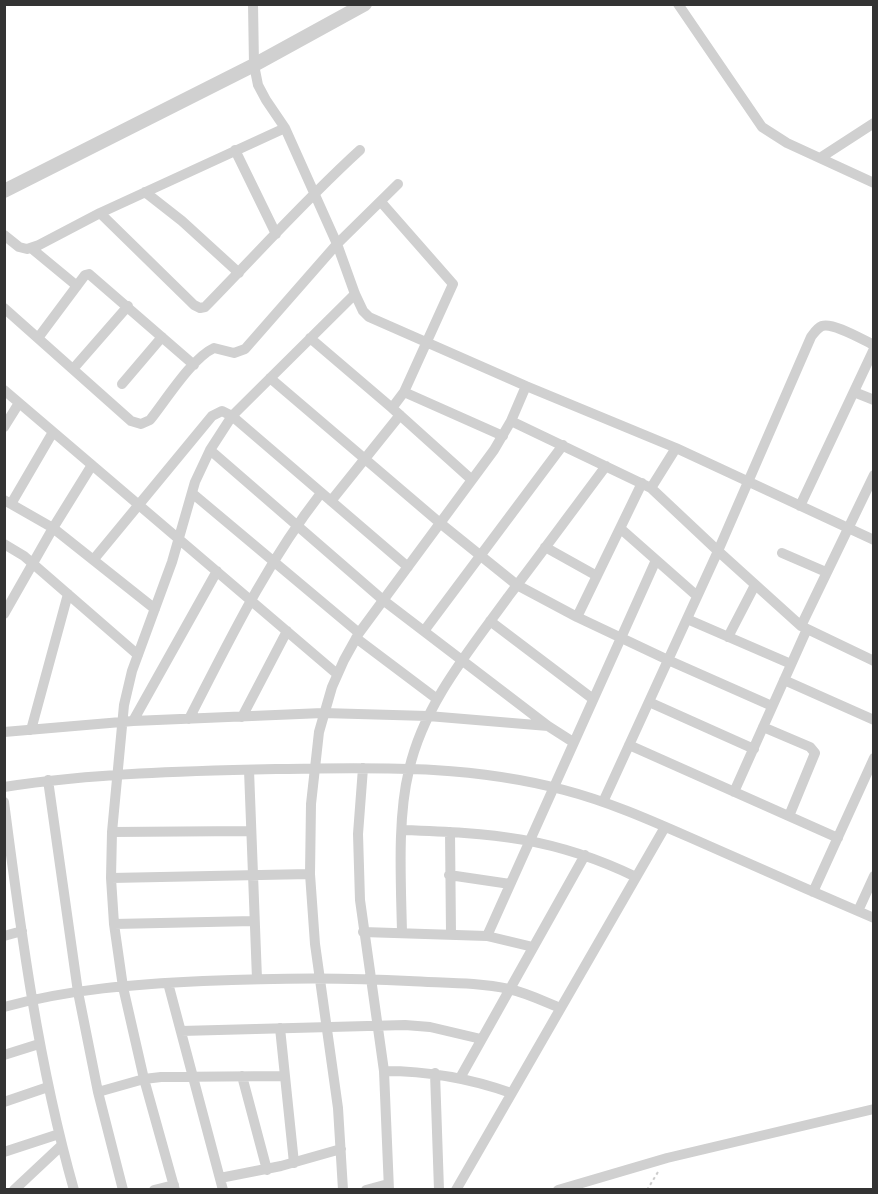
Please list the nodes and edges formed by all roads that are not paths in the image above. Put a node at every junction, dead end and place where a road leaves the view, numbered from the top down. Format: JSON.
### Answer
{"nodes":[{"id":1,"x":253,"y":4,"type":"edge"},
{"id":2,"x":365,"y":4,"type":"edge"},
{"id":3,"x":678,"y":4,"type":"edge"},
{"id":4,"x":254,"y":65,"type":"junction"},
{"id":5,"x":873,"y":123,"type":"edge"},
{"id":6,"x":285,"y":128,"type":"junction"},
{"id":7,"x":235,"y":150,"type":"junction"},
{"id":8,"x":360,"y":150,"type":"dead end"},
{"id":9,"x":820,"y":158,"type":"junction"},
{"id":10,"x":873,"y":182,"type":"edge"},
{"id":11,"x":398,"y":184,"type":"dead end"},
{"id":12,"x":4,"y":191,"type":"edge"},
{"id":13,"x":145,"y":192,"type":"junction"},
{"id":14,"x":314,"y":192,"type":"junction"},
{"id":15,"x":381,"y":202,"type":"junction"},
{"id":16,"x":100,"y":213,"type":"junction"},
{"id":17,"x":276,"y":234,"type":"junction"},
{"id":18,"x":4,"y":235,"type":"edge"},
{"id":19,"x":337,"y":244,"type":"junction"},
{"id":20,"x":31,"y":248,"type":"junction"},
{"id":21,"x":239,"y":273,"type":"junction"},
{"id":22,"x":77,"y":286,"type":"junction"},
{"id":23,"x":355,"y":294,"type":"junction"},
{"id":24,"x":128,"y":306,"type":"junction"},
{"id":25,"x":4,"y":308,"type":"edge"},
{"id":26,"x":162,"y":337,"type":"junction"},
{"id":27,"x":38,"y":338,"type":"junction"},
{"id":28,"x":310,"y":338,"type":"junction"},
{"id":29,"x":428,"y":342,"type":"junction"},
{"id":30,"x":873,"y":347,"type":"edge"},
{"id":31,"x":194,"y":365,"type":"junction"},
{"id":32,"x":73,"y":369,"type":"junction"},
{"id":33,"x":270,"y":378,"type":"junction"},
{"id":34,"x":122,"y":384,"type":"dead end"},
{"id":35,"x":526,"y":386,"type":"junction"},
{"id":36,"x":4,"y":390,"type":"edge"},
{"id":37,"x":404,"y":392,"type":"junction"},
{"id":38,"x":854,"y":392,"type":"junction"},
{"id":39,"x":873,"y":400,"type":"edge"},
{"id":40,"x":19,"y":403,"type":"junction"},
{"id":41,"x":396,"y":412,"type":"junction"},
{"id":42,"x":232,"y":416,"type":"junction"},
{"id":43,"x":512,"y":420,"type":"junction"},
{"id":44,"x":4,"y":427,"type":"edge"},
{"id":45,"x":53,"y":432,"type":"junction"},
{"id":46,"x":503,"y":436,"type":"junction"},
{"id":47,"x":563,"y":446,"type":"junction"},
{"id":48,"x":676,"y":448,"type":"junction"},
{"id":49,"x":210,"y":450,"type":"junction"},
{"id":50,"x":365,"y":459,"type":"junction"},
{"id":51,"x":92,"y":465,"type":"junction"},
{"id":52,"x":606,"y":466,"type":"junction"},
{"id":53,"x":471,"y":480,"type":"junction"},
{"id":54,"x":748,"y":482,"type":"junction"},
{"id":55,"x":872,"y":482,"type":"edge"},
{"id":56,"x":646,"y":486,"type":"junction"},
{"id":57,"x":192,"y":493,"type":"junction"},
{"id":58,"x":321,"y":493,"type":"junction"},
{"id":59,"x":331,"y":501,"type":"junction"},
{"id":60,"x":8,"y":502,"type":"edge"},
{"id":61,"x":139,"y":504,"type":"junction"},
{"id":62,"x":800,"y":506,"type":"junction"},
{"id":63,"x":440,"y":523,"type":"junction"},
{"id":64,"x":296,"y":526,"type":"junction"},
{"id":65,"x":53,"y":528,"type":"junction"},
{"id":66,"x":847,"y":528,"type":"junction"},
{"id":67,"x":621,"y":529,"type":"junction"},
{"id":68,"x":180,"y":539,"type":"junction"},
{"id":69,"x":873,"y":540,"type":"edge"},
{"id":70,"x":4,"y":544,"type":"edge"},
{"id":71,"x":545,"y":547,"type":"junction"},
{"id":72,"x":718,"y":551,"type":"junction"},
{"id":73,"x":782,"y":553,"type":"dead end"},
{"id":74,"x":481,"y":555,"type":"junction"},
{"id":75,"x":94,"y":559,"type":"junction"},
{"id":76,"x":656,"y":560,"type":"junction"},
{"id":77,"x":274,"y":562,"type":"junction"},
{"id":78,"x":33,"y":563,"type":"junction"},
{"id":79,"x":408,"y":567,"type":"junction"},
{"id":80,"x":217,"y":571,"type":"junction"},
{"id":81,"x":826,"y":572,"type":"junction"},
{"id":82,"x":597,"y":576,"type":"junction"},
{"id":83,"x":518,"y":585,"type":"junction"},
{"id":84,"x":755,"y":585,"type":"junction"},
{"id":85,"x":68,"y":594,"type":"junction"},
{"id":86,"x":697,"y":597,"type":"junction"},
{"id":87,"x":8,"y":599,"type":"edge"},
{"id":88,"x":250,"y":599,"type":"junction"},
{"id":89,"x":383,"y":600,"type":"junction"},
{"id":90,"x":155,"y":609,"type":"junction"},
{"id":91,"x":4,"y":614,"type":"edge"},
{"id":92,"x":577,"y":617,"type":"junction"},
{"id":93,"x":687,"y":619,"type":"junction"},
{"id":94,"x":490,"y":621,"type":"junction"},
{"id":95,"x":804,"y":627,"type":"junction"},
{"id":96,"x":287,"y":631,"type":"junction"},
{"id":97,"x":424,"y":631,"type":"junction"},
{"id":98,"x":358,"y":636,"type":"junction"},
{"id":99,"x":728,"y":637,"type":"junction"},
{"id":100,"x":621,"y":638,"type":"junction"},
{"id":101,"x":138,"y":655,"type":"junction"},
{"id":102,"x":668,"y":660,"type":"junction"},
{"id":103,"x":873,"y":660,"type":"edge"},
{"id":104,"x":461,"y":661,"type":"junction"},
{"id":105,"x":791,"y":664,"type":"junction"},
{"id":106,"x":337,"y":674,"type":"junction"},
{"id":107,"x":784,"y":680,"type":"junction"},
{"id":108,"x":437,"y":699,"type":"junction"},
{"id":109,"x":593,"y":699,"type":"junction"},
{"id":110,"x":649,"y":702,"type":"junction"},
{"id":111,"x":772,"y":706,"type":"junction"},
{"id":112,"x":323,"y":713,"type":"junction"},
{"id":113,"x":428,"y":716,"type":"junction"},
{"id":114,"x":242,"y":717,"type":"junction"},
{"id":115,"x":189,"y":719,"type":"junction"},
{"id":116,"x":873,"y":720,"type":"edge"},
{"id":117,"x":128,"y":722,"type":"junction"},
{"id":118,"x":548,"y":726,"type":"junction"},
{"id":119,"x":763,"y":727,"type":"junction"},
{"id":120,"x":31,"y":730,"type":"junction"},
{"id":121,"x":4,"y":732,"type":"edge"},
{"id":122,"x":573,"y":742,"type":"junction"},
{"id":123,"x":629,"y":745,"type":"junction"},
{"id":124,"x":754,"y":749,"type":"junction"},
{"id":125,"x":873,"y":758,"type":"edge"},
{"id":126,"x":363,"y":768,"type":"junction"},
{"id":127,"x":409,"y":768,"type":"junction"},
{"id":128,"x":314,"y":769,"type":"junction"},
{"id":129,"x":249,"y":770,"type":"junction"},
{"id":130,"x":116,"y":774,"type":"junction"},
{"id":131,"x":48,"y":780,"type":"junction"},
{"id":132,"x":4,"y":787,"type":"edge"},
{"id":133,"x":552,"y":787,"type":"junction"},
{"id":134,"x":734,"y":792,"type":"junction"},
{"id":135,"x":4,"y":802,"type":"edge"},
{"id":136,"x":603,"y":802,"type":"junction"},
{"id":137,"x":789,"y":816,"type":"junction"},
{"id":138,"x":665,"y":827,"type":"junction"},
{"id":139,"x":402,"y":830,"type":"junction"},
{"id":140,"x":251,"y":831,"type":"junction"},
{"id":141,"x":112,"y":832,"type":"junction"},
{"id":142,"x":450,"y":832,"type":"junction"},
{"id":143,"x":838,"y":838,"type":"junction"},
{"id":144,"x":529,"y":840,"type":"junction"},
{"id":145,"x":7,"y":842,"type":"edge"},
{"id":146,"x":585,"y":855,"type":"junction"},
{"id":147,"x":310,"y":874,"type":"junction"},
{"id":148,"x":449,"y":875,"type":"junction"},
{"id":149,"x":253,"y":876,"type":"junction"},
{"id":150,"x":873,"y":876,"type":"edge"},
{"id":151,"x":636,"y":877,"type":"junction"},
{"id":152,"x":111,"y":878,"type":"junction"},
{"id":153,"x":510,"y":884,"type":"junction"},
{"id":154,"x":16,"y":887,"type":"junction"},
{"id":155,"x":4,"y":890,"type":"edge"},
{"id":156,"x":813,"y":892,"type":"junction"},
{"id":157,"x":858,"y":911,"type":"junction"},
{"id":158,"x":873,"y":918,"type":"edge"},
{"id":159,"x":255,"y":921,"type":"junction"},
{"id":160,"x":114,"y":924,"type":"junction"},
{"id":161,"x":22,"y":931,"type":"junction"},
{"id":162,"x":363,"y":933,"type":"junction"},
{"id":163,"x":402,"y":933,"type":"junction"},
{"id":164,"x":451,"y":934,"type":"junction"},
{"id":165,"x":4,"y":936,"type":"edge"},
{"id":166,"x":487,"y":936,"type":"junction"},
{"id":167,"x":533,"y":947,"type":"junction"},
{"id":168,"x":320,"y":978,"type":"junction"},
{"id":169,"x":370,"y":978,"type":"junction"},
{"id":170,"x":257,"y":979,"type":"junction"},
{"id":171,"x":168,"y":983,"type":"junction"},
{"id":172,"x":123,"y":987,"type":"junction"},
{"id":173,"x":509,"y":989,"type":"junction"},
{"id":174,"x":78,"y":992,"type":"junction"},
{"id":175,"x":31,"y":999,"type":"junction"},
{"id":176,"x":4,"y":1007,"type":"edge"},
{"id":177,"x":560,"y":1008,"type":"junction"},
{"id":178,"x":378,"y":1024,"type":"junction"},
{"id":179,"x":328,"y":1026,"type":"junction"},
{"id":180,"x":280,"y":1028,"type":"junction"},
{"id":181,"x":181,"y":1031,"type":"junction"},
{"id":182,"x":482,"y":1039,"type":"junction"},
{"id":183,"x":39,"y":1044,"type":"junction"},
{"id":184,"x":4,"y":1055,"type":"edge"},
{"id":185,"x":384,"y":1071,"type":"junction"},
{"id":186,"x":435,"y":1073,"type":"junction"},
{"id":187,"x":242,"y":1076,"type":"junction"},
{"id":188,"x":285,"y":1076,"type":"junction"},
{"id":189,"x":193,"y":1077,"type":"junction"},
{"id":190,"x":460,"y":1078,"type":"junction"},
{"id":191,"x":144,"y":1079,"type":"junction"},
{"id":192,"x":48,"y":1087,"type":"junction"},
{"id":193,"x":98,"y":1092,"type":"junction"},
{"id":194,"x":511,"y":1093,"type":"junction"},
{"id":195,"x":4,"y":1102,"type":"edge"},
{"id":196,"x":873,"y":1109,"type":"edge"},
{"id":197,"x":61,"y":1140,"type":"junction"},
{"id":198,"x":341,"y":1149,"type":"junction"},
{"id":199,"x":4,"y":1152,"type":"edge"},
{"id":200,"x":294,"y":1163,"type":"junction"},
{"id":201,"x":267,"y":1170,"type":"junction"},
{"id":202,"x":221,"y":1184,"type":"edge"},
{"id":203,"x":174,"y":1187,"type":"edge"},
{"id":204,"x":389,"y":1187,"type":"edge"},
{"id":205,"x":14,"y":1190,"type":"edge"},
{"id":206,"x":74,"y":1190,"type":"edge"},
{"id":207,"x":123,"y":1190,"type":"edge"},
{"id":208,"x":154,"y":1190,"type":"edge"},
{"id":209,"x":343,"y":1190,"type":"edge"},
{"id":210,"x":366,"y":1190,"type":"edge"},
{"id":211,"x":439,"y":1190,"type":"edge"},
{"id":212,"x":456,"y":1190,"type":"edge"},
{"id":213,"x":558,"y":1190,"type":"edge"}],
"edges":[{"from":1,"to":4,"type":"street"},
{"from":2,"to":4,"type":"street"},
{"from":3,"to":9,"type":"street"},
{"from":4,"to":6,"type":"street"},
{"from":4,"to":12,"type":"street"},
{"from":5,"to":9,"type":"street"},
{"from":6,"to":7,"type":"street"},
{"from":6,"to":14,"type":"street"},
{"from":7,"to":13,"type":"street"},
{"from":7,"to":17,"type":"street"},
{"from":8,"to":14,"type":"street"},
{"from":9,"to":10,"type":"street"},
{"from":11,"to":15,"type":"street"},
{"from":13,"to":16,"type":"street"},
{"from":13,"to":21,"type":"street"},
{"from":14,"to":17,"type":"street"},
{"from":14,"to":19,"type":"street"},
{"from":15,"to":19,"type":"street"},
{"from":15,"to":29,"type":"street"},
{"from":16,"to":20,"type":"street"},
{"from":16,"to":21,"type":"street"},
{"from":17,"to":21,"type":"street"},
{"from":18,"to":20,"type":"street"},
{"from":19,"to":23,"type":"street"},
{"from":19,"to":31,"type":"street"},
{"from":20,"to":22,"type":"street"},
{"from":22,"to":24,"type":"street"},
{"from":22,"to":27,"type":"street"},
{"from":23,"to":28,"type":"street"},
{"from":23,"to":29,"type":"street"},
{"from":24,"to":26,"type":"street"},
{"from":24,"to":32,"type":"street"},
{"from":25,"to":27,"type":"street"},
{"from":26,"to":31,"type":"street"},
{"from":26,"to":34,"type":"street"},
{"from":27,"to":32,"type":"street"},
{"from":28,"to":33,"type":"street"},
{"from":28,"to":41,"type":"street"},
{"from":29,"to":35,"type":"street"},
{"from":29,"to":37,"type":"street"},
{"from":30,"to":38,"type":"street"},
{"from":30,"to":54,"type":"street"},
{"from":31,"to":32,"type":"street"},
{"from":33,"to":42,"type":"street"},
{"from":33,"to":50,"type":"street"},
{"from":35,"to":43,"type":"street"},
{"from":35,"to":48,"type":"street"},
{"from":36,"to":40,"type":"street"},
{"from":37,"to":41,"type":"street"},
{"from":37,"to":46,"type":"street"},
{"from":38,"to":39,"type":"street"},
{"from":38,"to":62,"type":"street"},
{"from":40,"to":44,"type":"street"},
{"from":40,"to":45,"type":"street"},
{"from":41,"to":50,"type":"street"},
{"from":41,"to":53,"type":"street"},
{"from":42,"to":49,"type":"street"},
{"from":42,"to":58,"type":"street"},
{"from":42,"to":61,"type":"street"},
{"from":43,"to":46,"type":"street"},
{"from":43,"to":47,"type":"street"},
{"from":45,"to":51,"type":"street"},
{"from":45,"to":60,"type":"street"},
{"from":46,"to":53,"type":"street"},
{"from":47,"to":52,"type":"street"},
{"from":47,"to":74,"type":"street"},
{"from":48,"to":54,"type":"street"},
{"from":48,"to":56,"type":"street"},
{"from":49,"to":57,"type":"street"},
{"from":49,"to":64,"type":"street"},
{"from":50,"to":59,"type":"street"},
{"from":50,"to":63,"type":"street"},
{"from":51,"to":61,"type":"street"},
{"from":51,"to":65,"type":"street"},
{"from":52,"to":56,"type":"street"},
{"from":52,"to":71,"type":"street"},
{"from":53,"to":63,"type":"street"},
{"from":54,"to":62,"type":"street"},
{"from":54,"to":72,"type":"street"},
{"from":55,"to":66,"type":"street"},
{"from":56,"to":67,"type":"street"},
{"from":56,"to":72,"type":"street"},
{"from":57,"to":68,"type":"street"},
{"from":57,"to":77,"type":"street"},
{"from":58,"to":59,"type":"street"},
{"from":58,"to":64,"type":"street"},
{"from":59,"to":79,"type":"street"},
{"from":60,"to":65,"type":"street"},
{"from":61,"to":68,"type":"street"},
{"from":61,"to":75,"type":"street"},
{"from":62,"to":66,"type":"street"},
{"from":63,"to":74,"type":"street"},
{"from":63,"to":79,"type":"street"},
{"from":64,"to":77,"type":"street"},
{"from":64,"to":89,"type":"street"},
{"from":65,"to":75,"type":"street"},
{"from":65,"to":78,"type":"street"},
{"from":66,"to":69,"type":"street"},
{"from":66,"to":81,"type":"street"},
{"from":67,"to":76,"type":"street"},
{"from":67,"to":82,"type":"street"},
{"from":68,"to":80,"type":"street"},
{"from":68,"to":90,"type":"street"},
{"from":70,"to":78,"type":"street"},
{"from":71,"to":82,"type":"street"},
{"from":71,"to":83,"type":"street"},
{"from":72,"to":84,"type":"street"},
{"from":72,"to":86,"type":"street"},
{"from":73,"to":81,"type":"street"},
{"from":74,"to":83,"type":"street"},
{"from":74,"to":97,"type":"street"},
{"from":75,"to":90,"type":"street"},
{"from":76,"to":86,"type":"street"},
{"from":76,"to":100,"type":"street"},
{"from":77,"to":88,"type":"street"},
{"from":77,"to":98,"type":"street"},
{"from":78,"to":85,"type":"street"},
{"from":78,"to":87,"type":"street"},
{"from":79,"to":89,"type":"street"},
{"from":80,"to":88,"type":"street"},
{"from":80,"to":117,"type":"street"},
{"from":81,"to":95,"type":"street"},
{"from":82,"to":92,"type":"street"},
{"from":83,"to":92,"type":"street"},
{"from":83,"to":94,"type":"street"},
{"from":84,"to":95,"type":"street"},
{"from":84,"to":99,"type":"street"},
{"from":85,"to":101,"type":"street"},
{"from":85,"to":120,"type":"street"},
{"from":86,"to":93,"type":"street"},
{"from":87,"to":91,"type":"street"},
{"from":88,"to":96,"type":"street"},
{"from":88,"to":115,"type":"street"},
{"from":89,"to":97,"type":"street"},
{"from":89,"to":98,"type":"street"},
{"from":90,"to":101,"type":"street"},
{"from":92,"to":100,"type":"street"},
{"from":93,"to":99,"type":"street"},
{"from":93,"to":102,"type":"street"},
{"from":94,"to":104,"type":"street"},
{"from":94,"to":109,"type":"street"},
{"from":95,"to":103,"type":"street"},
{"from":95,"to":105,"type":"street"},
{"from":96,"to":106,"type":"street"},
{"from":96,"to":114,"type":"street"},
{"from":97,"to":104,"type":"street"},
{"from":98,"to":106,"type":"street"},
{"from":98,"to":108,"type":"street"},
{"from":99,"to":105,"type":"street"},
{"from":100,"to":102,"type":"street"},
{"from":100,"to":109,"type":"street"},
{"from":101,"to":117,"type":"street"},
{"from":102,"to":110,"type":"street"},
{"from":102,"to":111,"type":"street"},
{"from":104,"to":108,"type":"street"},
{"from":104,"to":118,"type":"street"},
{"from":105,"to":107,"type":"street"},
{"from":106,"to":112,"type":"street"},
{"from":107,"to":111,"type":"street"},
{"from":107,"to":116,"type":"street"},
{"from":108,"to":113,"type":"street"},
{"from":109,"to":122,"type":"street"},
{"from":110,"to":123,"type":"street"},
{"from":110,"to":124,"type":"street"},
{"from":111,"to":119,"type":"street"},
{"from":112,"to":113,"type":"street"},
{"from":112,"to":114,"type":"street"},
{"from":112,"to":128,"type":"street"},
{"from":113,"to":118,"type":"street"},
{"from":113,"to":127,"type":"street"},
{"from":114,"to":115,"type":"street"},
{"from":115,"to":117,"type":"street"},
{"from":117,"to":120,"type":"street"},
{"from":117,"to":130,"type":"street"},
{"from":118,"to":122,"type":"street"},
{"from":119,"to":124,"type":"street"},
{"from":119,"to":137,"type":"street"},
{"from":120,"to":121,"type":"street"},
{"from":122,"to":133,"type":"street"},
{"from":123,"to":134,"type":"street"},
{"from":123,"to":136,"type":"street"},
{"from":124,"to":134,"type":"street"},
{"from":125,"to":143,"type":"street"},
{"from":126,"to":127,"type":"street"},
{"from":126,"to":128,"type":"street"},
{"from":126,"to":162,"type":"street"},
{"from":127,"to":133,"type":"street"},
{"from":127,"to":139,"type":"street"},
{"from":128,"to":129,"type":"street"},
{"from":128,"to":147,"type":"street"},
{"from":129,"to":130,"type":"street"},
{"from":129,"to":140,"type":"street"},
{"from":130,"to":131,"type":"street"},
{"from":130,"to":141,"type":"street"},
{"from":131,"to":132,"type":"street"},
{"from":131,"to":174,"type":"street"},
{"from":133,"to":136,"type":"street"},
{"from":133,"to":144,"type":"street"},
{"from":134,"to":137,"type":"street"},
{"from":135,"to":145,"type":"street"},
{"from":136,"to":138,"type":"street"},
{"from":137,"to":143,"type":"street"},
{"from":138,"to":151,"type":"street"},
{"from":138,"to":156,"type":"street"},
{"from":139,"to":142,"type":"street"},
{"from":139,"to":163,"type":"street"},
{"from":140,"to":141,"type":"street"},
{"from":140,"to":149,"type":"street"},
{"from":141,"to":152,"type":"street"},
{"from":142,"to":144,"type":"street"},
{"from":142,"to":148,"type":"street"},
{"from":143,"to":156,"type":"street"},
{"from":144,"to":146,"type":"street"},
{"from":144,"to":153,"type":"street"},
{"from":145,"to":154,"type":"street"},
{"from":146,"to":151,"type":"street"},
{"from":146,"to":167,"type":"street"},
{"from":147,"to":149,"type":"street"},
{"from":147,"to":168,"type":"street"},
{"from":148,"to":153,"type":"street"},
{"from":148,"to":164,"type":"street"},
{"from":149,"to":152,"type":"street"},
{"from":149,"to":159,"type":"street"},
{"from":150,"to":157,"type":"street"},
{"from":151,"to":177,"type":"street"},
{"from":152,"to":160,"type":"street"},
{"from":153,"to":166,"type":"street"},
{"from":154,"to":155,"type":"street"},
{"from":154,"to":161,"type":"street"},
{"from":156,"to":157,"type":"street"},
{"from":157,"to":158,"type":"street"},
{"from":159,"to":160,"type":"street"},
{"from":159,"to":170,"type":"street"},
{"from":160,"to":172,"type":"street"},
{"from":161,"to":165,"type":"street"},
{"from":161,"to":175,"type":"street"},
{"from":162,"to":163,"type":"street"},
{"from":162,"to":169,"type":"street"},
{"from":163,"to":164,"type":"street"},
{"from":164,"to":166,"type":"street"},
{"from":166,"to":167,"type":"street"},
{"from":167,"to":173,"type":"street"},
{"from":168,"to":169,"type":"street"},
{"from":168,"to":170,"type":"street"},
{"from":168,"to":179,"type":"street"},
{"from":169,"to":173,"type":"street"},
{"from":169,"to":178,"type":"street"},
{"from":170,"to":171,"type":"street"},
{"from":171,"to":172,"type":"street"},
{"from":171,"to":181,"type":"street"},
{"from":172,"to":174,"type":"street"},
{"from":172,"to":191,"type":"street"},
{"from":173,"to":177,"type":"street"},
{"from":173,"to":182,"type":"street"},
{"from":174,"to":175,"type":"street"},
{"from":174,"to":193,"type":"street"},
{"from":175,"to":176,"type":"street"},
{"from":175,"to":183,"type":"street"},
{"from":177,"to":194,"type":"street"},
{"from":178,"to":179,"type":"street"},
{"from":178,"to":182,"type":"street"},
{"from":178,"to":185,"type":"street"},
{"from":179,"to":180,"type":"street"},
{"from":179,"to":198,"type":"street"},
{"from":180,"to":181,"type":"street"},
{"from":180,"to":188,"type":"street"},
{"from":181,"to":189,"type":"street"},
{"from":182,"to":190,"type":"street"},
{"from":183,"to":184,"type":"street"},
{"from":183,"to":192,"type":"street"},
{"from":185,"to":186,"type":"street"},
{"from":185,"to":204,"type":"street"},
{"from":186,"to":190,"type":"street"},
{"from":186,"to":211,"type":"street"},
{"from":187,"to":188,"type":"street"},
{"from":187,"to":189,"type":"street"},
{"from":187,"to":201,"type":"street"},
{"from":188,"to":200,"type":"street"},
{"from":189,"to":191,"type":"street"},
{"from":189,"to":202,"type":"street"},
{"from":190,"to":194,"type":"street"},
{"from":191,"to":193,"type":"street"},
{"from":191,"to":203,"type":"street"},
{"from":192,"to":195,"type":"street"},
{"from":192,"to":197,"type":"street"},
{"from":193,"to":207,"type":"street"},
{"from":194,"to":212,"type":"street"},
{"from":196,"to":213,"type":"street"},
{"from":197,"to":199,"type":"street"},
{"from":197,"to":205,"type":"street"},
{"from":197,"to":206,"type":"street"},
{"from":198,"to":200,"type":"street"},
{"from":198,"to":209,"type":"street"},
{"from":200,"to":201,"type":"street"},
{"from":201,"to":202,"type":"street"},
{"from":203,"to":208,"type":"street"},
{"from":204,"to":210,"type":"street"}]}
